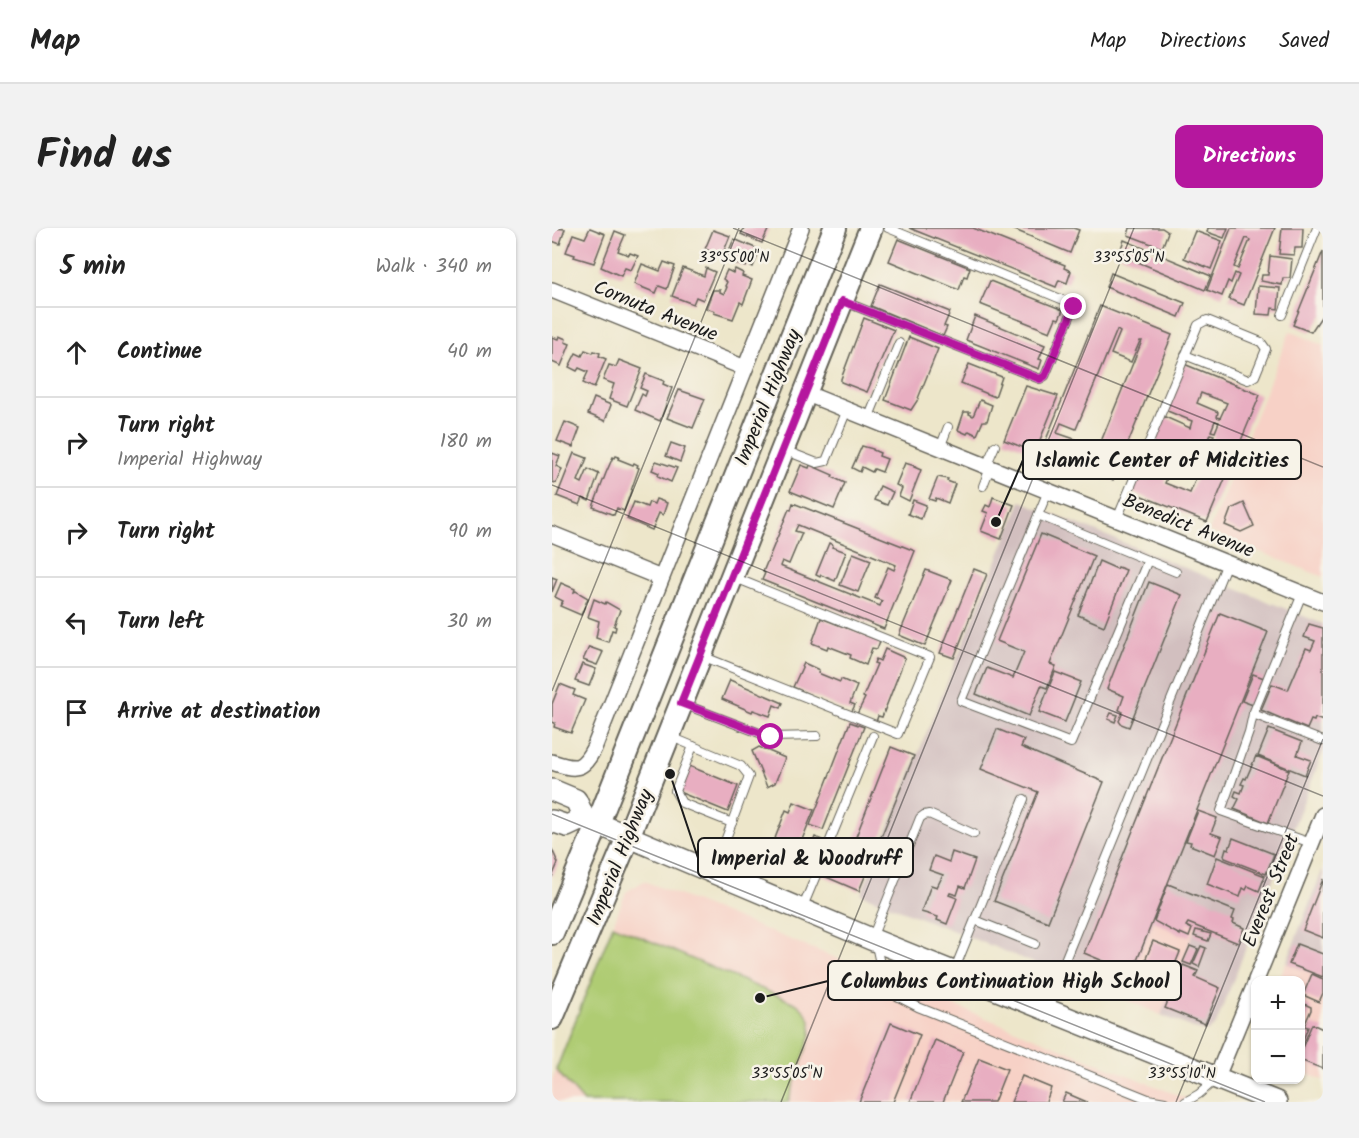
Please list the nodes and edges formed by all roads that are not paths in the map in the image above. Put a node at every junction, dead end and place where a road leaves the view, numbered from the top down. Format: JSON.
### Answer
{"nodes":[{"id":1,"x":801,"y":228,"type":"edge"},
{"id":2,"x":834,"y":228,"type":"edge"},
{"id":3,"x":871,"y":228,"type":"edge"},
{"id":4,"x":888,"y":228,"type":"edge"},
{"id":5,"x":1317,"y":228,"type":"edge"},
{"id":6,"x":820,"y":265,"type":"junction"},
{"id":7,"x":552,"y":290,"type":"edge"},
{"id":8,"x":842,"y":301,"type":"junction"},
{"id":9,"x":1282,"y":315,"type":"dead end"},
{"id":10,"x":899,"y":344,"type":"dead end"},
{"id":11,"x":1185,"y":355,"type":"junction"},
{"id":12,"x":745,"y":368,"type":"junction"},
{"id":13,"x":805,"y":393,"type":"junction"},
{"id":14,"x":847,"y":410,"type":"junction"},
{"id":15,"x":868,"y":419,"type":"junction"},
{"id":16,"x":948,"y":427,"type":"dead end"},
{"id":17,"x":995,"y":447,"type":"dead end"},
{"id":18,"x":940,"y":448,"type":"junction"},
{"id":19,"x":783,"y":449,"type":"junction"},
{"id":20,"x":988,"y":467,"type":"junction"},
{"id":21,"x":983,"y":486,"type":"dead end"},
{"id":22,"x":1048,"y":491,"type":"junction"},
{"id":23,"x":1038,"y":515,"type":"junction"},
{"id":24,"x":1117,"y":519,"type":"junction"},
{"id":25,"x":552,"y":534,"type":"edge"},
{"id":26,"x":1148,"y":560,"type":"junction"},
{"id":27,"x":1227,"y":563,"type":"junction"},
{"id":28,"x":1176,"y":572,"type":"dead end"},
{"id":29,"x":732,"y":576,"type":"junction"},
{"id":30,"x":661,"y":578,"type":"junction"},
{"id":31,"x":1302,"y":594,"type":"junction"},
{"id":32,"x":1323,"y":602,"type":"edge"},
{"id":33,"x":700,"y":655,"type":"junction"},
{"id":34,"x":681,"y":703,"type":"junction"},
{"id":35,"x":1253,"y":714,"type":"junction"},
{"id":36,"x":668,"y":736,"type":"junction"},
{"id":37,"x":817,"y":736,"type":"dead end"},
{"id":38,"x":873,"y":736,"type":"dead end"},
{"id":39,"x":1323,"y":741,"type":"edge"},
{"id":40,"x":693,"y":746,"type":"junction"},
{"id":41,"x":552,"y":762,"type":"edge"},
{"id":42,"x":552,"y":790,"type":"edge"},
{"id":43,"x":1024,"y":799,"type":"dead end"},
{"id":44,"x":1323,"y":815,"type":"edge"},
{"id":45,"x":552,"y":821,"type":"edge"},
{"id":46,"x":591,"y":821,"type":"junction"},
{"id":47,"x":732,"y":823,"type":"junction"},
{"id":48,"x":974,"y":834,"type":"dead end"},
{"id":49,"x":628,"y":837,"type":"junction"},
{"id":50,"x":829,"y":843,"type":"dead end"},
{"id":51,"x":1311,"y":843,"type":"junction"},
{"id":52,"x":713,"y":872,"type":"junction"},
{"id":53,"x":817,"y":873,"type":"dead end"},
{"id":54,"x":802,"y":911,"type":"junction"},
{"id":55,"x":975,"y":920,"type":"junction"},
{"id":56,"x":552,"y":933,"type":"edge"},
{"id":57,"x":873,"y":940,"type":"junction"},
{"id":58,"x":1035,"y":944,"type":"dead end"},
{"id":59,"x":953,"y":973,"type":"junction"},
{"id":60,"x":1258,"y":976,"type":"edge"},
{"id":61,"x":1251,"y":993,"type":"edge"},
{"id":62,"x":1045,"y":1010,"type":"junction"},
{"id":63,"x":552,"y":1018,"type":"edge"},
{"id":64,"x":1216,"y":1079,"type":"junction"},
{"id":65,"x":1165,"y":1102,"type":"edge"},
{"id":66,"x":1185,"y":1102,"type":"edge"},
{"id":67,"x":1276,"y":1102,"type":"edge"}],
"edges":[{"from":1,"to":12,"type":"street","name":"Imperial Highway"},
{"from":2,"to":6,"type":"main road","name":"Imperial Highway"},
{"from":3,"to":8,"type":"main road","name":"Imperial Highway"},
{"from":4,"to":8,"type":"lane"},
{"from":5,"to":9,"type":"lane"},
{"from":6,"to":13,"type":"main road"},
{"from":6,"to":46,"type":"main road","name":"Imperial Highway"},
{"from":7,"to":12,"type":"street","name":"Cornuta Avenue"},
{"from":8,"to":13,"type":"main road","name":"Imperial Highway"},
{"from":10,"to":15,"type":"lane"},
{"from":11,"to":11,"type":"lane"},
{"from":11,"to":24,"type":"lane"},
{"from":12,"to":30,"type":"street","name":"Imperial Highway"},
{"from":13,"to":14,"type":"street","name":"Benedict Avenue"},
{"from":13,"to":19,"type":"main road","name":"Imperial Highway"},
{"from":14,"to":15,"type":"street","name":"Benedict Avenue"},
{"from":14,"to":19,"type":"lane"},
{"from":15,"to":18,"type":"street","name":"Benedict Avenue"},
{"from":16,"to":18,"type":"lane"},
{"from":17,"to":20,"type":"lane"},
{"from":18,"to":20,"type":"street","name":"Benedict Avenue"},
{"from":19,"to":29,"type":"main road","name":"Imperial Highway"},
{"from":20,"to":21,"type":"lane"},
{"from":20,"to":22,"type":"street","name":"Benedict Avenue"},
{"from":22,"to":23,"type":"lane"},
{"from":22,"to":24,"type":"street","name":"Benedict Avenue"},
{"from":23,"to":26,"type":"lane"},
{"from":23,"to":26,"type":"lane"},
{"from":24,"to":27,"type":"street","name":"Benedict Avenue"},
{"from":25,"to":30,"type":"street"},
{"from":26,"to":28,"type":"lane"},
{"from":27,"to":31,"type":"street","name":"Benedict Avenue"},
{"from":27,"to":62,"type":"lane"},
{"from":29,"to":33,"type":"main road","name":"Imperial Highway"},
{"from":29,"to":33,"type":"lane"},
{"from":30,"to":41,"type":"street","name":"Imperial Highway"},
{"from":31,"to":32,"type":"street","name":"Benedict Avenue"},
{"from":31,"to":35,"type":"lane"},
{"from":33,"to":34,"type":"main road","name":"Imperial Highway"},
{"from":34,"to":36,"type":"main road","name":"Imperial Highway"},
{"from":34,"to":37,"type":"lane"},
{"from":35,"to":39,"type":"lane"},
{"from":35,"to":51,"type":"lane"},
{"from":36,"to":40,"type":"lane"},
{"from":36,"to":49,"type":"main road","name":"Imperial Highway"},
{"from":38,"to":50,"type":"lane"},
{"from":40,"to":47,"type":"lane"},
{"from":40,"to":47,"type":"lane"},
{"from":42,"to":46,"type":"main road"},
{"from":43,"to":55,"type":"lane"},
{"from":44,"to":51,"type":"street","name":"Everest Street"},
{"from":45,"to":46,"type":"main road"},
{"from":46,"to":49,"type":"main road"},
{"from":46,"to":56,"type":"main road","name":"Imperial Highway"},
{"from":47,"to":52,"type":"lane"},
{"from":48,"to":57,"type":"lane"},
{"from":49,"to":52,"type":"main road"},
{"from":49,"to":63,"type":"main road","name":"Imperial Highway"},
{"from":51,"to":60,"type":"street","name":"Everest Street"},
{"from":52,"to":54,"type":"main road"},
{"from":53,"to":54,"type":"lane"},
{"from":54,"to":57,"type":"main road"},
{"from":55,"to":58,"type":"lane"},
{"from":55,"to":59,"type":"lane"},
{"from":57,"to":59,"type":"main road"},
{"from":57,"to":65,"type":"lane"},
{"from":59,"to":62,"type":"main road"},
{"from":61,"to":64,"type":"street","name":"Everest Street"},
{"from":62,"to":64,"type":"main road"},
{"from":64,"to":66,"type":"lane"},
{"from":64,"to":67,"type":"main road"}]}
